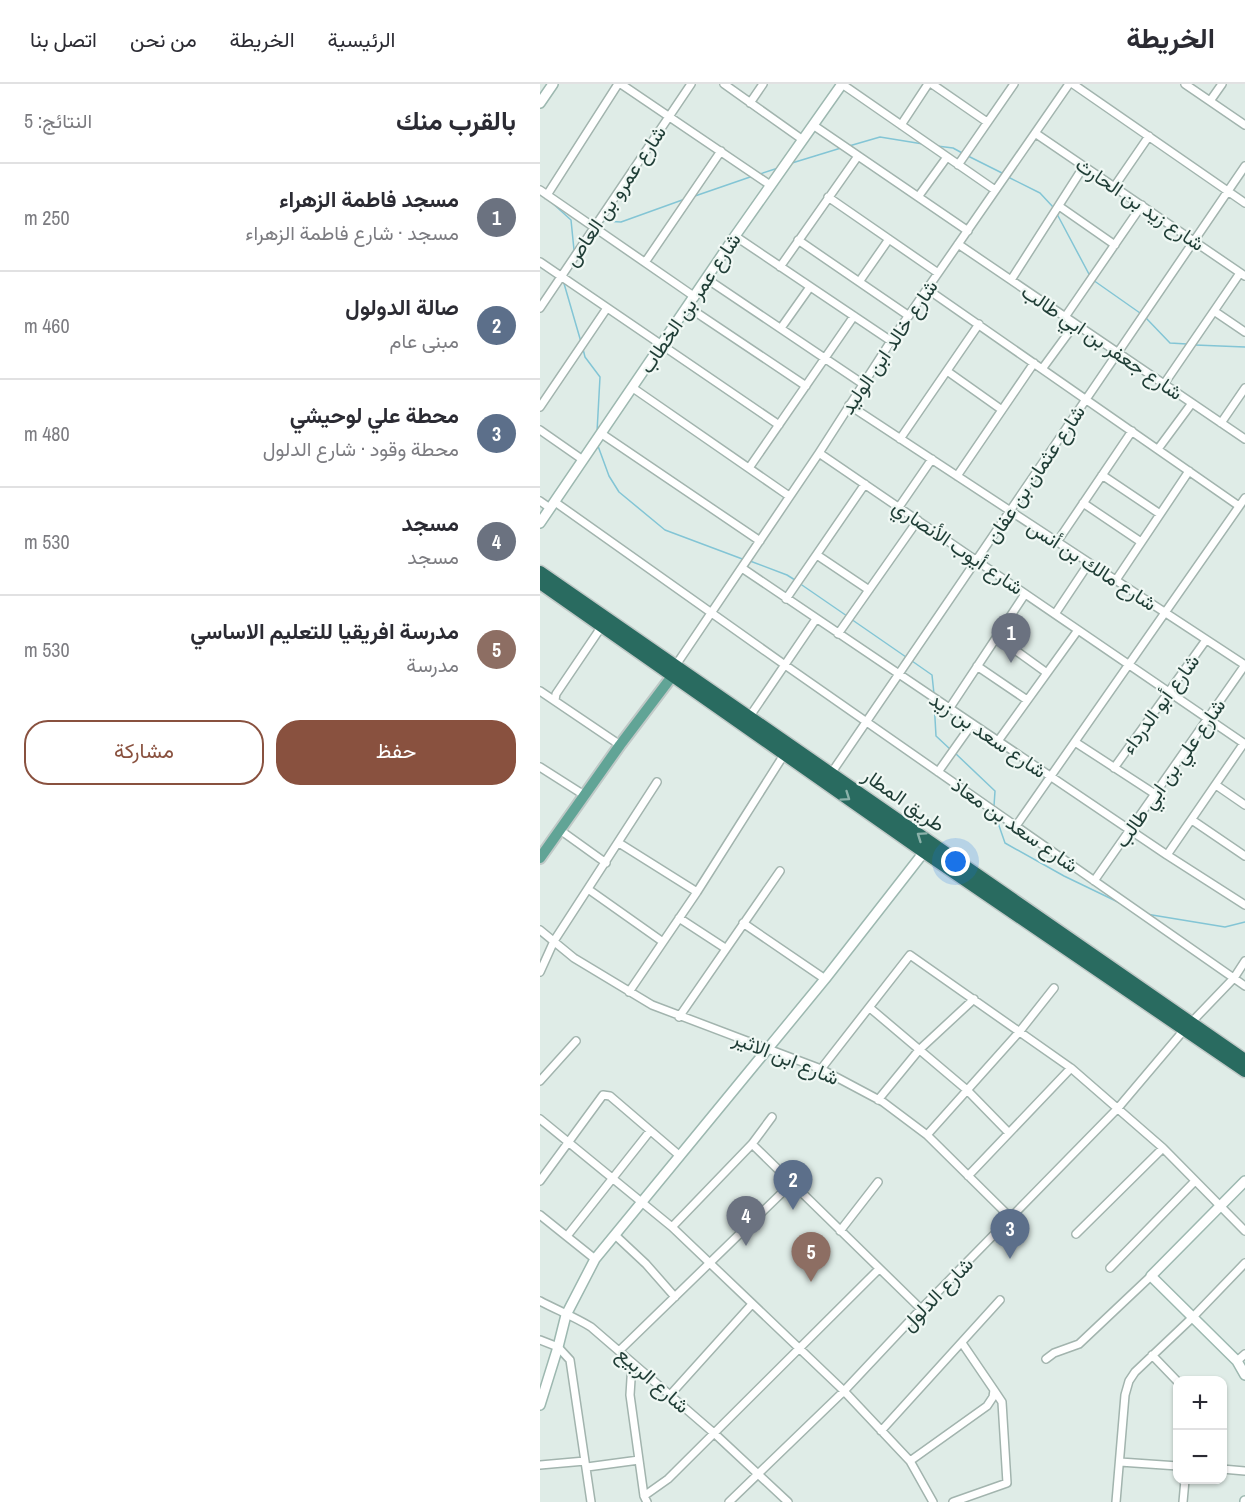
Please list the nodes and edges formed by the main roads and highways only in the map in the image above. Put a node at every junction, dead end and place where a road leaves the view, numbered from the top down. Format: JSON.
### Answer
{"nodes":[{"id":1,"x":540,"y":572,"type":"edge"},
{"id":2,"x":540,"y":583,"type":"edge"},
{"id":3,"x":675,"y":670,"type":"junction"},
{"id":4,"x":829,"y":778,"type":"junction"},
{"id":5,"x":540,"y":858,"type":"edge"},
{"id":6,"x":1187,"y":1027,"type":"junction"},
{"id":7,"x":1245,"y":1060,"type":"edge"},
{"id":8,"x":1245,"y":1071,"type":"edge"}],
"edges":[{"from":1,"to":3,"type":"highway","name":"طريق المطار"},
{"from":2,"to":3,"type":"highway","name":"طريق المطار"},
{"from":3,"to":4,"type":"highway","name":"طريق المطار"},
{"from":3,"to":4,"type":"highway","name":"طريق المطار"},
{"from":3,"to":5,"type":"main road"},
{"from":6,"to":4,"type":"highway","name":"طريق المطار","one_way":true},
{"from":4,"to":6,"type":"highway","name":"طريق المطار","one_way":true},
{"from":6,"to":7,"type":"highway","name":"طريق المطار"},
{"from":6,"to":8,"type":"highway","name":"طريق المطار"}]}
